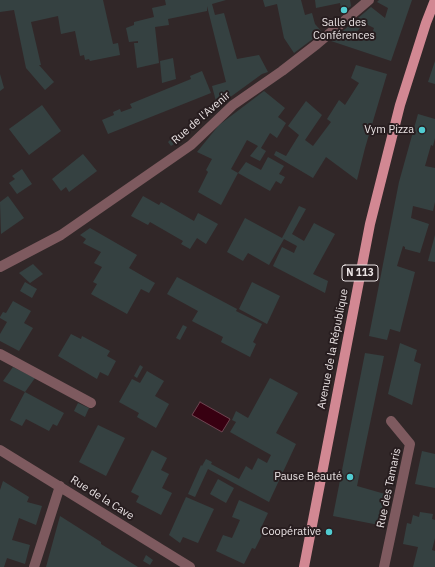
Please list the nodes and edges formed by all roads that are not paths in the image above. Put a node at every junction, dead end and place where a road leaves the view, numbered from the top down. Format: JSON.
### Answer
{"nodes":[{"id":1,"x":369,"y":0,"type":"edge"},
{"id":2,"x":435,"y":0,"type":"edge"},
{"id":3,"x":430,"y":23,"type":"edge"},
{"id":4,"x":0,"y":267,"type":"edge"},
{"id":5,"x":0,"y":354,"type":"edge"},
{"id":6,"x":91,"y":403,"type":"dead end"},
{"id":7,"x":391,"y":421,"type":"dead end"},
{"id":8,"x":0,"y":450,"type":"edge"},
{"id":9,"x":60,"y":486,"type":"junction"},
{"id":10,"x":34,"y":567,"type":"edge"},
{"id":11,"x":190,"y":567,"type":"edge"},
{"id":12,"x":304,"y":567,"type":"edge"},
{"id":13,"x":384,"y":567,"type":"edge"}],
"edges":[{"from":1,"to":4,"type":"street","name":"Rue de l'Avenir"},
{"from":2,"to":3,"type":"main road","name":"Avenue de la République","number":"N 113"},
{"from":3,"to":12,"type":"main road","name":"Avenue de la République","number":"N 113"},
{"from":5,"to":6,"type":"street"},
{"from":7,"to":13,"type":"street","name":"Rue des Tamaris"},
{"from":8,"to":9,"type":"street","name":"Rue de la Cave"},
{"from":9,"to":10,"type":"street"},
{"from":9,"to":11,"type":"street","name":"Rue de la Cave"}]}
